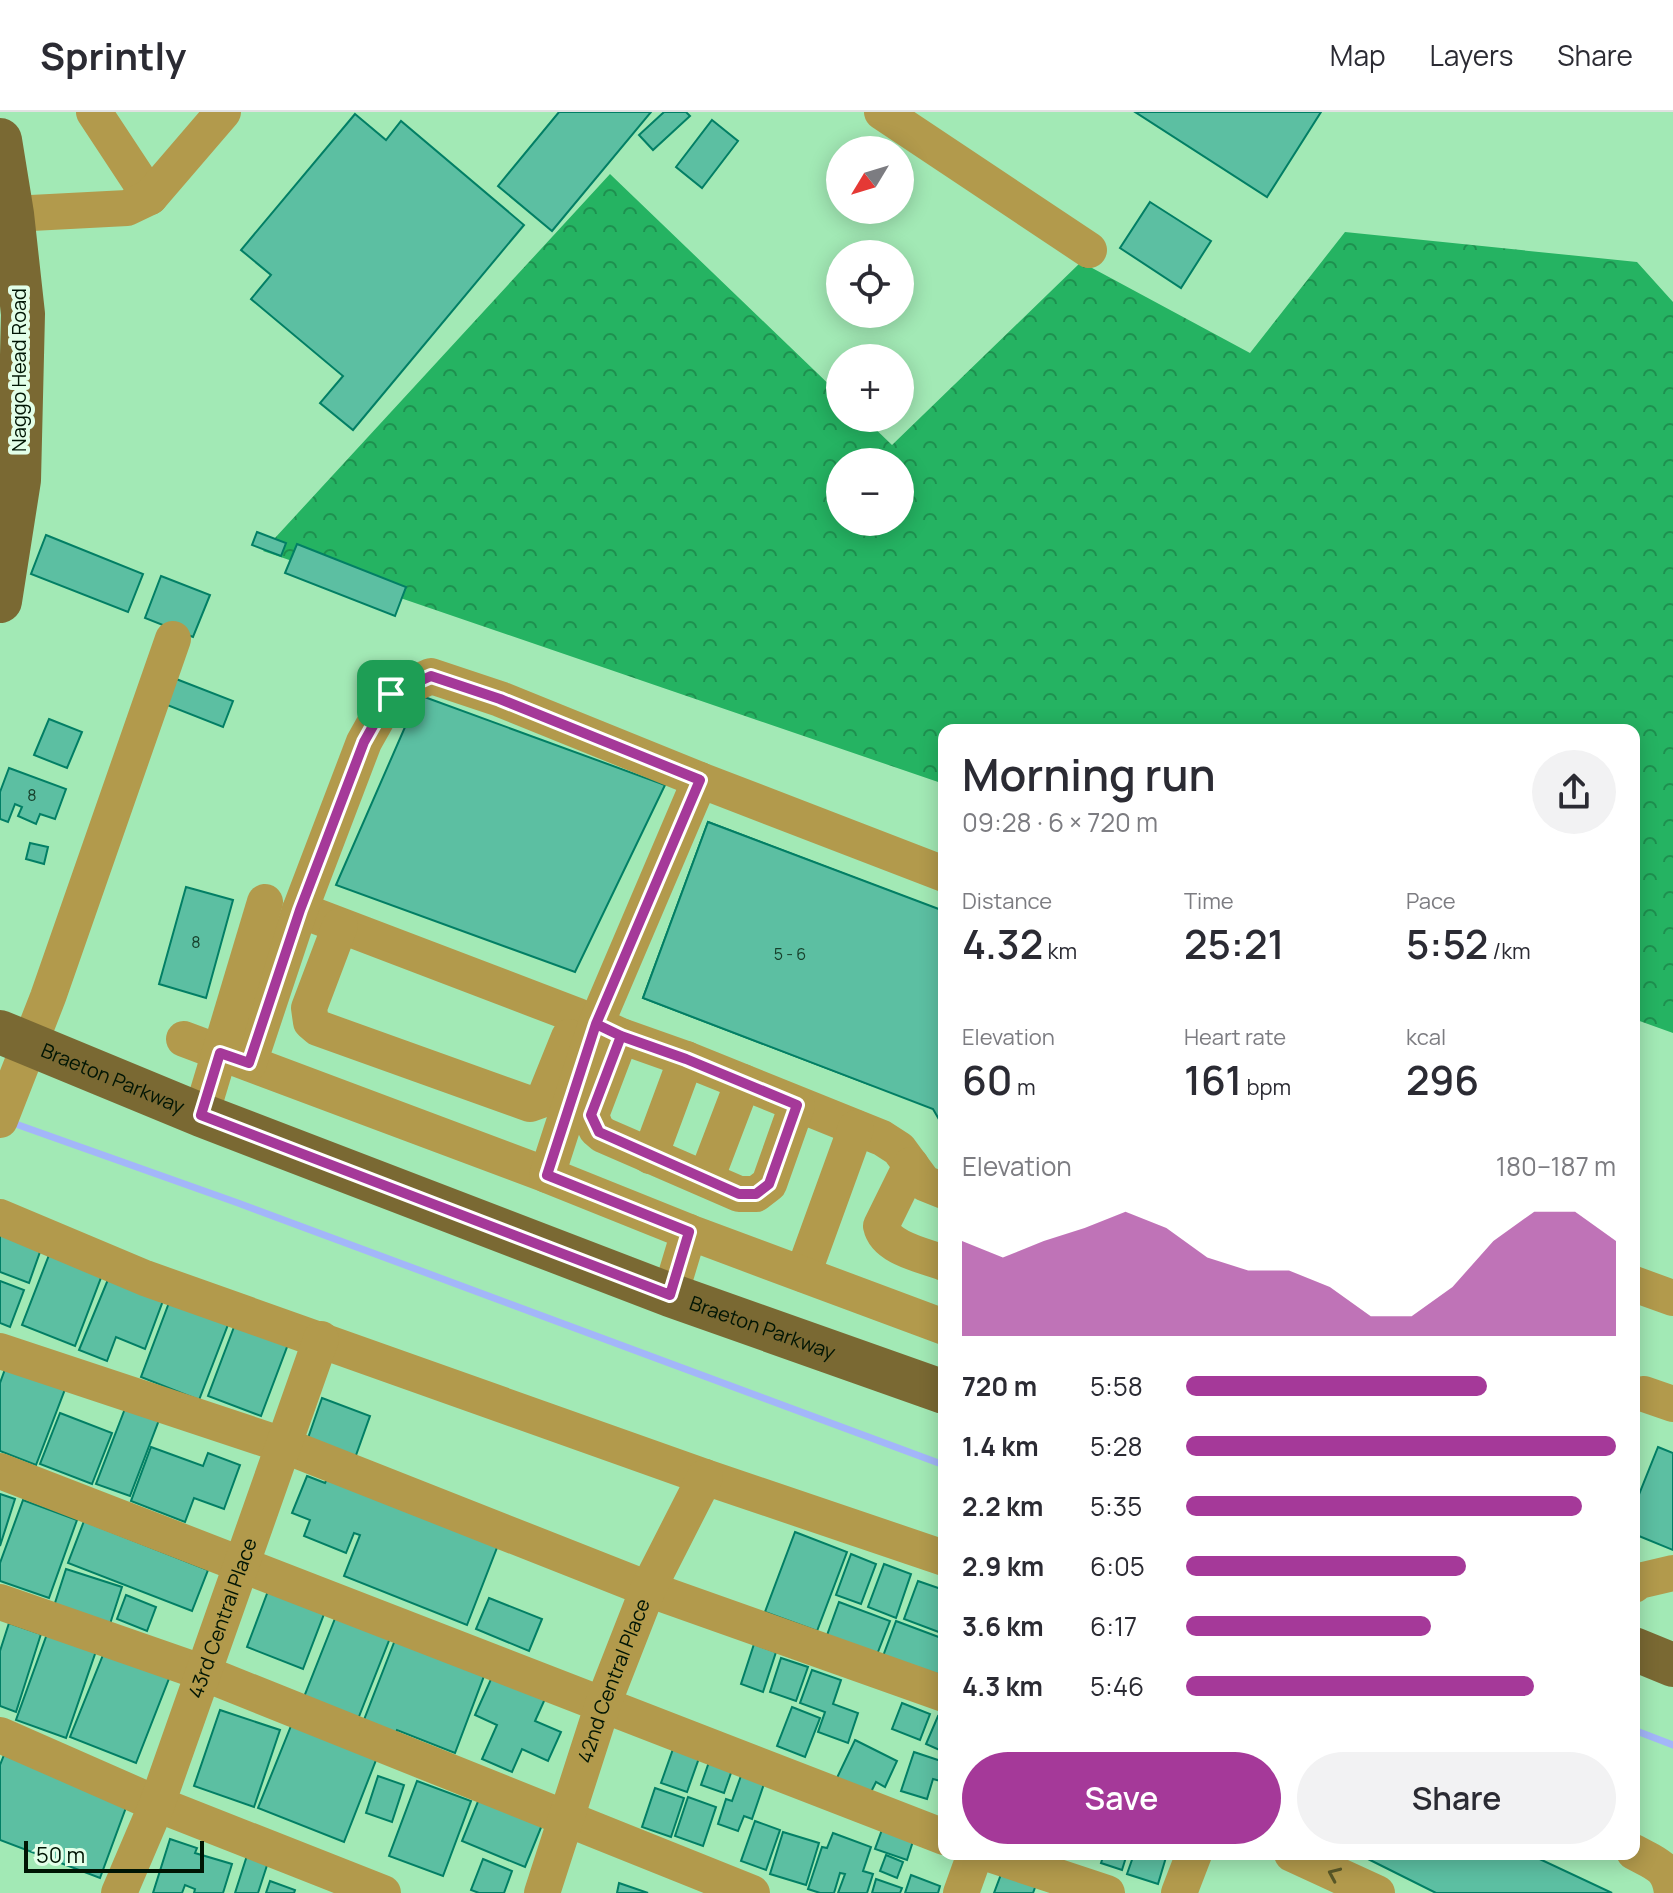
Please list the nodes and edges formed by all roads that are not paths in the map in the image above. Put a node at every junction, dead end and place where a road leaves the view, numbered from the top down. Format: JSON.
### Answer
{"nodes":[{"id":1,"x":94,"y":112,"type":"edge"},
{"id":2,"x":223,"y":112,"type":"edge"},
{"id":3,"x":882,"y":112,"type":"edge"},
{"id":4,"x":0,"y":140,"type":"edge"},
{"id":5,"x":150,"y":197,"type":"junction"},
{"id":6,"x":12,"y":214,"type":"junction"},
{"id":7,"x":1089,"y":250,"type":"dead end"},
{"id":8,"x":0,"y":601,"type":"edge"},
{"id":9,"x":173,"y":639,"type":"dead end"},
{"id":10,"x":700,"y":780,"type":"junction"},
{"id":11,"x":938,"y":872,"type":"edge"},
{"id":12,"x":265,"y":902,"type":"dead end"},
{"id":13,"x":300,"y":910,"type":"junction"},
{"id":14,"x":340,"y":926,"type":"junction"},
{"id":15,"x":599,"y":1026,"type":"junction"},
{"id":16,"x":15,"y":1037,"type":"edge"},
{"id":17,"x":184,"y":1039,"type":"dead end"},
{"id":18,"x":235,"y":1058,"type":"junction"},
{"id":19,"x":686,"y":1059,"type":"junction"},
{"id":20,"x":743,"y":1082,"type":"junction"},
{"id":21,"x":797,"y":1105,"type":"junction"},
{"id":22,"x":3,"y":1112,"type":"edge"},
{"id":23,"x":201,"y":1115,"type":"junction"},
{"id":24,"x":856,"y":1128,"type":"junction"},
{"id":25,"x":650,"y":1156,"type":"junction"},
{"id":26,"x":911,"y":1165,"type":"junction"},
{"id":27,"x":547,"y":1175,"type":"junction"},
{"id":28,"x":706,"y":1179,"type":"junction"},
{"id":29,"x":938,"y":1189,"type":"edge"},
{"id":30,"x":0,"y":1217,"type":"edge"},
{"id":31,"x":689,"y":1232,"type":"junction"},
{"id":32,"x":938,"y":1261,"type":"edge"},
{"id":33,"x":803,"y":1274,"type":"junction"},
{"id":34,"x":1640,"y":1286,"type":"edge"},
{"id":35,"x":670,"y":1295,"type":"junction"},
{"id":36,"x":1673,"y":1298,"type":"edge"},
{"id":37,"x":938,"y":1325,"type":"edge"},
{"id":38,"x":321,"y":1339,"type":"junction"},
{"id":39,"x":0,"y":1351,"type":"edge"},
{"id":40,"x":938,"y":1390,"type":"edge"},
{"id":41,"x":283,"y":1445,"type":"junction"},
{"id":42,"x":0,"y":1471,"type":"edge"},
{"id":43,"x":705,"y":1477,"type":"junction"},
{"id":44,"x":938,"y":1556,"type":"edge"},
{"id":45,"x":243,"y":1564,"type":"junction"},
{"id":46,"x":1673,"y":1573,"type":"edge"},
{"id":47,"x":1640,"y":1583,"type":"edge"},
{"id":48,"x":648,"y":1589,"type":"junction"},
{"id":49,"x":0,"y":1602,"type":"edge"},
{"id":50,"x":1640,"y":1651,"type":"edge"},
{"id":51,"x":1673,"y":1665,"type":"edge"},
{"id":52,"x":201,"y":1672,"type":"junction"},
{"id":53,"x":938,"y":1692,"type":"edge"},
{"id":54,"x":603,"y":1704,"type":"junction"},
{"id":55,"x":0,"y":1735,"type":"edge"},
{"id":56,"x":157,"y":1804,"type":"junction"},
{"id":57,"x":565,"y":1817,"type":"junction"},
{"id":58,"x":938,"y":1835,"type":"edge"},
{"id":59,"x":973,"y":1860,"type":"edge"},
{"id":60,"x":1007,"y":1860,"type":"edge"},
{"id":61,"x":1192,"y":1860,"type":"edge"},
{"id":62,"x":1305,"y":1860,"type":"edge"},
{"id":63,"x":119,"y":1893,"type":"edge"},
{"id":64,"x":383,"y":1893,"type":"edge"},
{"id":65,"x":542,"y":1893,"type":"edge"},
{"id":66,"x":752,"y":1893,"type":"edge"},
{"id":67,"x":961,"y":1893,"type":"edge"},
{"id":68,"x":1107,"y":1893,"type":"edge"},
{"id":69,"x":1179,"y":1893,"type":"edge"},
{"id":70,"x":1377,"y":1893,"type":"edge"}],
"edges":[{"from":1,"to":5,"type":"street"},
{"from":2,"to":5,"type":"street"},
{"from":3,"to":7,"type":"street"},
{"from":4,"to":6,"type":"main road","name":"Naggo Head Road"},
{"from":5,"to":6,"type":"street"},
{"from":6,"to":8,"type":"main road","name":"Naggo Head Road"},
{"from":9,"to":16,"type":"street"},
{"from":10,"to":11,"type":"street"},
{"from":10,"to":13,"type":"street"},
{"from":10,"to":15,"type":"street"},
{"from":12,"to":18,"type":"street"},
{"from":13,"to":14,"type":"street"},
{"from":13,"to":18,"type":"street"},
{"from":14,"to":15,"type":"street"},
{"from":14,"to":15,"type":"street"},
{"from":15,"to":19,"type":"street"},
{"from":15,"to":25,"type":"street"},
{"from":15,"to":27,"type":"street"},
{"from":16,"to":22,"type":"street"},
{"from":16,"to":23,"type":"main road","name":"Braeton Parkway"},
{"from":17,"to":18,"type":"street"},
{"from":18,"to":23,"type":"street"},
{"from":18,"to":27,"type":"street"},
{"from":19,"to":20,"type":"street"},
{"from":19,"to":25,"type":"street"},
{"from":20,"to":21,"type":"street"},
{"from":20,"to":28,"type":"street"},
{"from":21,"to":24,"type":"street"},
{"from":21,"to":28,"type":"street"},
{"from":23,"to":35,"type":"main road","name":"Braeton Parkway"},
{"from":24,"to":26,"type":"street"},
{"from":24,"to":33,"type":"street"},
{"from":25,"to":28,"type":"street"},
{"from":26,"to":29,"type":"street"},
{"from":26,"to":32,"type":"street"},
{"from":27,"to":31,"type":"street"},
{"from":30,"to":38,"type":"street"},
{"from":31,"to":33,"type":"street"},
{"from":31,"to":35,"type":"street"},
{"from":33,"to":37,"type":"street"},
{"from":34,"to":36,"type":"street"},
{"from":35,"to":40,"type":"main road","name":"Braeton Parkway"},
{"from":38,"to":41,"type":"street","name":"43rd Central Place"},
{"from":38,"to":43,"type":"street"},
{"from":39,"to":41,"type":"street"},
{"from":41,"to":45,"type":"street","name":"43rd Central Place"},
{"from":41,"to":48,"type":"street"},
{"from":42,"to":45,"type":"street"},
{"from":43,"to":44,"type":"street"},
{"from":43,"to":48,"type":"street","name":"42nd Central Place"},
{"from":45,"to":52,"type":"street","name":"43rd Central Place"},
{"from":45,"to":54,"type":"street"},
{"from":46,"to":47,"type":"street"},
{"from":48,"to":53,"type":"street"},
{"from":48,"to":54,"type":"street","name":"42nd Central Place"},
{"from":49,"to":52,"type":"street"},
{"from":50,"to":51,"type":"main road"},
{"from":52,"to":56,"type":"street","name":"43rd Central Place"},
{"from":52,"to":57,"type":"street"},
{"from":54,"to":57,"type":"street","name":"42nd Central Place"},
{"from":54,"to":58,"type":"street"},
{"from":55,"to":56,"type":"street"},
{"from":56,"to":63,"type":"street","name":"43rd Central Place"},
{"from":56,"to":64,"type":"street"},
{"from":57,"to":65,"type":"street","name":"42nd Central Place"},
{"from":57,"to":66,"type":"street"},
{"from":59,"to":67,"type":"street"},
{"from":60,"to":68,"type":"street"},
{"from":61,"to":69,"type":"street"},
{"from":70,"to":62,"type":"street","one_way":true}]}
